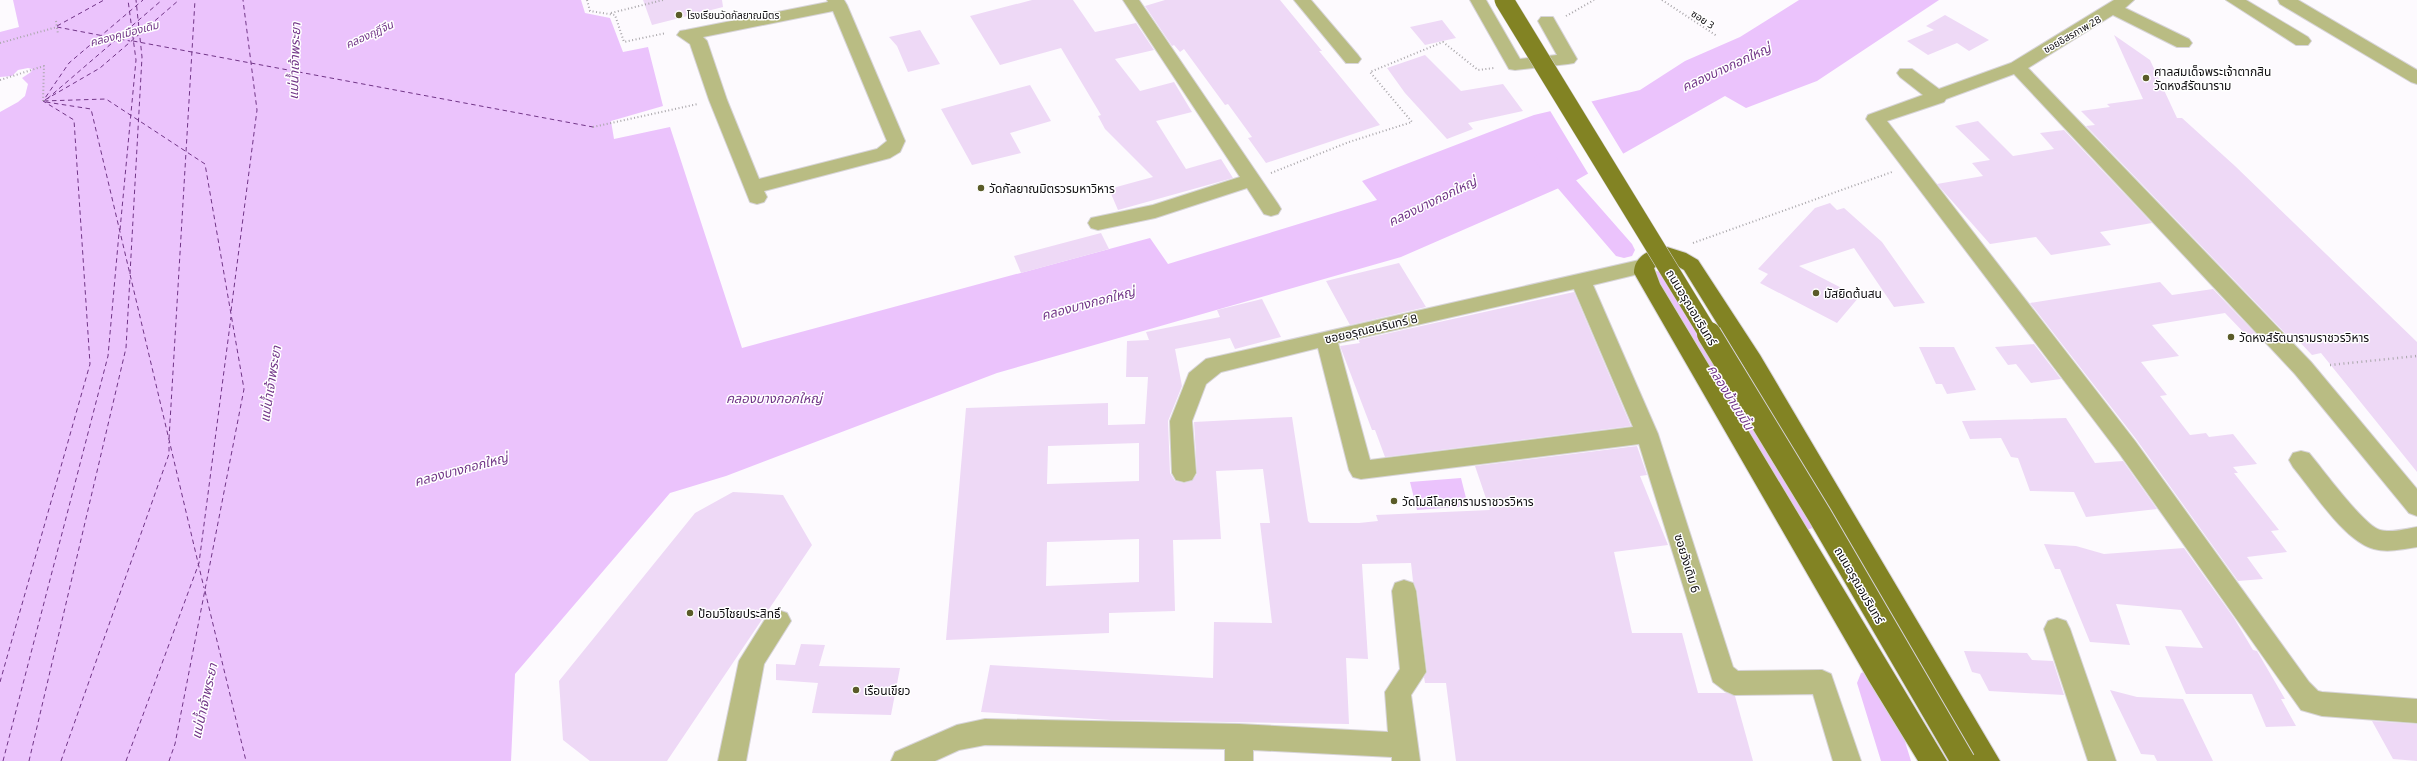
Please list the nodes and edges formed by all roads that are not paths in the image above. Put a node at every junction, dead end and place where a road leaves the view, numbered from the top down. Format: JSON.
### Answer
{"nodes":[{"id":1,"x":1131,"y":0,"type":"edge"},
{"id":2,"x":1302,"y":0,"type":"edge"},
{"id":3,"x":1478,"y":0,"type":"edge"},
{"id":4,"x":1504,"y":0,"type":"edge"},
{"id":5,"x":2234,"y":0,"type":"edge"},
{"id":6,"x":2286,"y":0,"type":"edge"},
{"id":7,"x":837,"y":3,"type":"edge"},
{"id":8,"x":2120,"y":5,"type":"edge"},
{"id":9,"x":1547,"y":21,"type":"dead end"},
{"id":10,"x":2302,"y":41,"type":"dead end"},
{"id":11,"x":2183,"y":44,"type":"dead end"},
{"id":12,"x":1352,"y":59,"type":"dead end"},
{"id":13,"x":2017,"y":67,"type":"junction"},
{"id":14,"x":1906,"y":73,"type":"dead end"},
{"id":15,"x":2417,"y":78,"type":"edge"},
{"id":16,"x":1938,"y":98,"type":"junction"},
{"id":17,"x":1252,"y":180,"type":"junction"},
{"id":18,"x":1271,"y":209,"type":"dead end"},
{"id":19,"x":1098,"y":223,"type":"dead end"},
{"id":20,"x":1644,"y":266,"type":"junction"},
{"id":21,"x":1582,"y":281,"type":"junction"},
{"id":22,"x":1326,"y":338,"type":"junction"},
{"id":23,"x":1647,"y":434,"type":"junction"},
{"id":24,"x":2301,"y":460,"type":"dead end"},
{"id":25,"x":1184,"y":473,"type":"dead end"},
{"id":26,"x":2413,"y":497,"type":"edge"},
{"id":27,"x":2417,"y":537,"type":"edge"},
{"id":28,"x":1404,"y":591,"type":"dead end"},
{"id":29,"x":778,"y":621,"type":"dead end"},
{"id":30,"x":2057,"y":630,"type":"dead end"},
{"id":31,"x":2417,"y":711,"type":"edge"},
{"id":32,"x":1239,"y":749,"type":"edge"},
{"id":33,"x":1404,"y":753,"type":"edge"},
{"id":34,"x":732,"y":761,"type":"edge"},
{"id":35,"x":905,"y":761,"type":"edge"},
{"id":36,"x":1847,"y":761,"type":"edge"},
{"id":37,"x":1933,"y":761,"type":"edge"},
{"id":38,"x":1963,"y":761,"type":"edge"},
{"id":39,"x":1986,"y":761,"type":"edge"},
{"id":40,"x":2102,"y":761,"type":"edge"}],
"edges":[{"from":1,"to":17,"type":"street"},
{"from":2,"to":12,"type":"street"},
{"from":3,"to":9,"type":"street"},
{"from":4,"to":38,"type":"main road","name":"ถนนอรุณอมรินทร์","bridge":true},
{"from":5,"to":10,"type":"street"},
{"from":6,"to":15,"type":"street"},
{"from":7,"to":7,"type":"street"},
{"from":8,"to":11,"type":"street"},
{"from":8,"to":13,"type":"street","name":"ซอยอิสรภาพ 28"},
{"from":13,"to":16,"type":"street","name":"ซอยอิสรภาพ 28"},
{"from":13,"to":26,"type":"street"},
{"from":14,"to":16,"type":"street"},
{"from":16,"to":31,"type":"street","name":"ซอยอิสรภาพ 28"},
{"from":17,"to":18,"type":"street"},
{"from":17,"to":19,"type":"street"},
{"from":20,"to":21,"type":"street","name":"ซอยอรุณอมรินทร์ 8"},
{"from":20,"to":37,"type":"main road"},
{"from":20,"to":39,"type":"main road"},
{"from":21,"to":22,"type":"street","name":"ซอยอรุณอมรินทร์ 8"},
{"from":21,"to":23,"type":"street","name":"ซอยวังเดิม 6"},
{"from":22,"to":23,"type":"street"},
{"from":22,"to":25,"type":"street","name":"ซอยอรุณอมรินทร์ 8"},
{"from":23,"to":36,"type":"street","name":"ซอยวังเดิม 6"},
{"from":24,"to":27,"type":"street"},
{"from":28,"to":33,"type":"street"},
{"from":29,"to":34,"type":"street"},
{"from":30,"to":40,"type":"street"},
{"from":32,"to":33,"type":"street"},
{"from":32,"to":35,"type":"street"}]}
